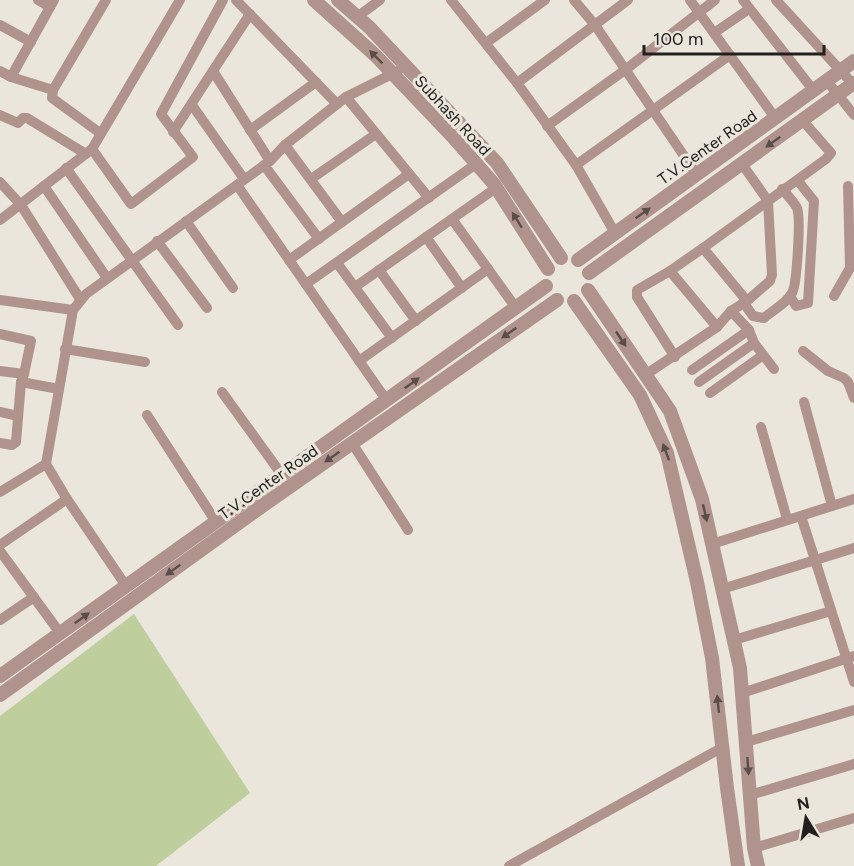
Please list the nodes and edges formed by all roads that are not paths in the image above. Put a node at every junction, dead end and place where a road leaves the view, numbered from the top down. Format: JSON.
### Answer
{"nodes":[{"id":1,"x":38,"y":0,"type":"edge"},
{"id":2,"x":106,"y":0,"type":"edge"},
{"id":3,"x":180,"y":0,"type":"edge"},
{"id":4,"x":222,"y":0,"type":"edge"},
{"id":5,"x":236,"y":0,"type":"edge"},
{"id":6,"x":314,"y":0,"type":"edge"},
{"id":7,"x":338,"y":0,"type":"edge"},
{"id":8,"x":380,"y":0,"type":"edge"},
{"id":9,"x":452,"y":0,"type":"edge"},
{"id":10,"x":545,"y":0,"type":"edge"},
{"id":11,"x":574,"y":0,"type":"edge"},
{"id":12,"x":628,"y":0,"type":"edge"},
{"id":13,"x":690,"y":0,"type":"edge"},
{"id":14,"x":715,"y":0,"type":"edge"},
{"id":15,"x":776,"y":0,"type":"edge"},
{"id":16,"x":52,"y":4,"type":"edge"},
{"id":17,"x":746,"y":4,"type":"edge"},
{"id":18,"x":699,"y":12,"type":"junction"},
{"id":19,"x":250,"y":14,"type":"junction"},
{"id":20,"x":357,"y":17,"type":"junction"},
{"id":21,"x":0,"y":24,"type":"edge"},
{"id":22,"x":595,"y":25,"type":"junction"},
{"id":23,"x":714,"y":33,"type":"junction"},
{"id":24,"x":31,"y":42,"type":"junction"},
{"id":25,"x":486,"y":44,"type":"junction"},
{"id":26,"x":730,"y":55,"type":"junction"},
{"id":27,"x":854,"y":61,"type":"edge"},
{"id":28,"x":406,"y":66,"type":"junction"},
{"id":29,"x":625,"y":70,"type":"junction"},
{"id":30,"x":0,"y":71,"type":"edge"},
{"id":31,"x":213,"y":71,"type":"junction"},
{"id":32,"x":841,"y":71,"type":"junction"},
{"id":33,"x":393,"y":74,"type":"junction"},
{"id":34,"x":11,"y":77,"type":"junction"},
{"id":35,"x":827,"y":81,"type":"junction"},
{"id":36,"x":316,"y":82,"type":"junction"},
{"id":37,"x":517,"y":83,"type":"junction"},
{"id":38,"x":853,"y":84,"type":"edge"},
{"id":39,"x":53,"y":90,"type":"junction"},
{"id":40,"x":814,"y":91,"type":"junction"},
{"id":41,"x":839,"y":95,"type":"junction"},
{"id":42,"x":346,"y":97,"type":"junction"},
{"id":43,"x":336,"y":104,"type":"junction"},
{"id":44,"x":192,"y":105,"type":"junction"},
{"id":45,"x":654,"y":110,"type":"junction"},
{"id":46,"x":0,"y":115,"type":"edge"},
{"id":47,"x":854,"y":115,"type":"edge"},
{"id":48,"x":776,"y":119,"type":"junction"},
{"id":49,"x":802,"y":121,"type":"junction"},
{"id":50,"x":547,"y":126,"type":"junction"},
{"id":51,"x":250,"y":130,"type":"junction"},
{"id":52,"x":174,"y":132,"type":"junction"},
{"id":53,"x":100,"y":133,"type":"junction"},
{"id":54,"x":376,"y":134,"type":"junction"},
{"id":55,"x":285,"y":145,"type":"junction"},
{"id":56,"x":89,"y":151,"type":"junction"},
{"id":57,"x":267,"y":163,"type":"junction"},
{"id":58,"x":476,"y":164,"type":"junction"},
{"id":59,"x":742,"y":164,"type":"junction"},
{"id":60,"x":576,"y":165,"type":"junction"},
{"id":61,"x":66,"y":168,"type":"junction"},
{"id":62,"x":409,"y":174,"type":"junction"},
{"id":63,"x":697,"y":175,"type":"junction"},
{"id":64,"x":311,"y":179,"type":"junction"},
{"id":65,"x":798,"y":181,"type":"junction"},
{"id":66,"x":0,"y":182,"type":"edge"},
{"id":67,"x":240,"y":182,"type":"junction"},
{"id":68,"x":44,"y":186,"type":"junction"},
{"id":69,"x":848,"y":186,"type":"dead end"},
{"id":70,"x":496,"y":188,"type":"junction"},
{"id":71,"x":782,"y":189,"type":"junction"},
{"id":72,"x":429,"y":198,"type":"junction"},
{"id":73,"x":768,"y":201,"type":"junction"},
{"id":74,"x":21,"y":205,"type":"junction"},
{"id":75,"x":452,"y":219,"type":"junction"},
{"id":76,"x":0,"y":220,"type":"edge"},
{"id":77,"x":186,"y":221,"type":"junction"},
{"id":78,"x":342,"y":222,"type":"junction"},
{"id":79,"x":615,"y":233,"type":"junction"},
{"id":80,"x":426,"y":237,"type":"junction"},
{"id":81,"x":319,"y":239,"type":"junction"},
{"id":82,"x":157,"y":241,"type":"junction"},
{"id":83,"x":703,"y":248,"type":"junction"},
{"id":84,"x":561,"y":258,"type":"junction"},
{"id":85,"x":132,"y":260,"type":"junction"},
{"id":86,"x":289,"y":260,"type":"junction"},
{"id":87,"x":578,"y":260,"type":"junction"},
{"id":88,"x":337,"y":263,"type":"junction"},
{"id":89,"x":852,"y":267,"type":"edge"},
{"id":90,"x":488,"y":269,"type":"junction"},
{"id":91,"x":548,"y":269,"type":"junction"},
{"id":92,"x":379,"y":270,"type":"junction"},
{"id":93,"x":670,"y":271,"type":"junction"},
{"id":94,"x":590,"y":273,"type":"junction"},
{"id":95,"x":107,"y":278,"type":"junction"},
{"id":96,"x":306,"y":285,"type":"junction"},
{"id":97,"x":546,"y":286,"type":"junction"},
{"id":98,"x":355,"y":287,"type":"junction"},
{"id":99,"x":233,"y":288,"type":"dead end"},
{"id":100,"x":462,"y":288,"type":"junction"},
{"id":101,"x":588,"y":290,"type":"junction"},
{"id":102,"x":790,"y":296,"type":"junction"},
{"id":103,"x":834,"y":296,"type":"dead end"},
{"id":104,"x":80,"y":299,"type":"junction"},
{"id":105,"x":0,"y":300,"type":"edge"},
{"id":106,"x":557,"y":300,"type":"junction"},
{"id":107,"x":574,"y":301,"type":"junction"},
{"id":108,"x":745,"y":302,"type":"junction"},
{"id":109,"x":207,"y":308,"type":"dead end"},
{"id":110,"x":516,"y":308,"type":"junction"},
{"id":111,"x":73,"y":310,"type":"junction"},
{"id":112,"x":731,"y":311,"type":"junction"},
{"id":113,"x":416,"y":321,"type":"junction"},
{"id":114,"x":178,"y":325,"type":"dead end"},
{"id":115,"x":717,"y":327,"type":"junction"},
{"id":116,"x":748,"y":330,"type":"junction"},
{"id":117,"x":0,"y":334,"type":"edge"},
{"id":118,"x":392,"y":338,"type":"junction"},
{"id":119,"x":754,"y":343,"type":"junction"},
{"id":120,"x":65,"y":349,"type":"junction"},
{"id":121,"x":803,"y":351,"type":"dead end"},
{"id":122,"x":763,"y":355,"type":"junction"},
{"id":123,"x":675,"y":357,"type":"junction"},
{"id":124,"x":359,"y":361,"type":"junction"},
{"id":125,"x":145,"y":362,"type":"dead end"},
{"id":126,"x":774,"y":369,"type":"dead end"},
{"id":127,"x":692,"y":370,"type":"dead end"},
{"id":128,"x":0,"y":371,"type":"edge"},
{"id":129,"x":645,"y":375,"type":"junction"},
{"id":130,"x":23,"y":378,"type":"junction"},
{"id":131,"x":699,"y":382,"type":"dead end"},
{"id":132,"x":59,"y":389,"type":"junction"},
{"id":133,"x":222,"y":392,"type":"dead end"},
{"id":134,"x":710,"y":393,"type":"dead end"},
{"id":135,"x":854,"y":398,"type":"edge"},
{"id":136,"x":387,"y":400,"type":"junction"},
{"id":137,"x":804,"y":402,"type":"dead end"},
{"id":138,"x":0,"y":412,"type":"edge"},
{"id":139,"x":147,"y":415,"type":"dead end"},
{"id":140,"x":18,"y":416,"type":"junction"},
{"id":141,"x":761,"y":427,"type":"dead end"},
{"id":142,"x":0,"y":443,"type":"edge"},
{"id":143,"x":352,"y":443,"type":"junction"},
{"id":144,"x":46,"y":464,"type":"junction"},
{"id":145,"x":282,"y":475,"type":"junction"},
{"id":146,"x":0,"y":481,"type":"edge"},
{"id":147,"x":14,"y":483,"type":"junction"},
{"id":148,"x":0,"y":492,"type":"edge"},
{"id":149,"x":67,"y":499,"type":"junction"},
{"id":150,"x":854,"y":500,"type":"edge"},
{"id":151,"x":832,"y":506,"type":"junction"},
{"id":152,"x":801,"y":516,"type":"junction"},
{"id":153,"x":787,"y":519,"type":"junction"},
{"id":154,"x":216,"y":522,"type":"junction"},
{"id":155,"x":408,"y":530,"type":"dead end"},
{"id":156,"x":712,"y":544,"type":"junction"},
{"id":157,"x":0,"y":545,"type":"edge"},
{"id":158,"x":854,"y":548,"type":"edge"},
{"id":159,"x":0,"y":551,"type":"edge"},
{"id":160,"x":815,"y":560,"type":"junction"},
{"id":161,"x":126,"y":586,"type":"junction"},
{"id":162,"x":722,"y":589,"type":"junction"},
{"id":163,"x":34,"y":597,"type":"junction"},
{"id":164,"x":831,"y":611,"type":"junction"},
{"id":165,"x":2,"y":616,"type":"edge"},
{"id":166,"x":60,"y":633,"type":"junction"},
{"id":167,"x":734,"y":640,"type":"junction"},
{"id":168,"x":850,"y":657,"type":"edge"},
{"id":169,"x":0,"y":676,"type":"edge"},
{"id":170,"x":854,"y":682,"type":"edge"},
{"id":171,"x":742,"y":693,"type":"junction"},
{"id":172,"x":0,"y":695,"type":"edge"},
{"id":173,"x":854,"y":710,"type":"edge"},
{"id":174,"x":746,"y":742,"type":"junction"},
{"id":175,"x":723,"y":747,"type":"junction"},
{"id":176,"x":854,"y":764,"type":"edge"},
{"id":177,"x":750,"y":795,"type":"junction"},
{"id":178,"x":854,"y":818,"type":"edge"},
{"id":179,"x":754,"y":848,"type":"junction"},
{"id":180,"x":510,"y":866,"type":"edge"},
{"id":181,"x":738,"y":866,"type":"edge"},
{"id":182,"x":758,"y":866,"type":"edge"}],
"edges":[{"from":1,"to":16,"type":"street"},
{"from":2,"to":39,"type":"street"},
{"from":3,"to":53,"type":"street"},
{"from":4,"to":52,"type":"street"},
{"from":5,"to":19,"type":"street"},
{"from":33,"to":6,"type":"street","name":"Subhash Road","one_way":true},
{"from":7,"to":20,"type":"street","name":"Subhash Road"},
{"from":8,"to":20,"type":"street"},
{"from":9,"to":25,"type":"street"},
{"from":10,"to":25,"type":"street"},
{"from":11,"to":22,"type":"street"},
{"from":12,"to":22,"type":"street"},
{"from":13,"to":18,"type":"street"},
{"from":14,"to":18,"type":"street"},
{"from":15,"to":32,"type":"street"},
{"from":16,"to":24,"type":"street"},
{"from":17,"to":23,"type":"street"},
{"from":17,"to":40,"type":"street"},
{"from":18,"to":23,"type":"street"},
{"from":18,"to":29,"type":"street"},
{"from":19,"to":31,"type":"street"},
{"from":19,"to":36,"type":"street"},
{"from":20,"to":28,"type":"street","name":"Subhash Road"},
{"from":21,"to":24,"type":"street"},
{"from":22,"to":29,"type":"street"},
{"from":22,"to":37,"type":"street"},
{"from":23,"to":26,"type":"street"},
{"from":24,"to":34,"type":"street"},
{"from":25,"to":37,"type":"street"},
{"from":26,"to":45,"type":"street"},
{"from":26,"to":48,"type":"street"},
{"from":27,"to":32,"type":"street","name":"T.V.Center Road"},
{"from":28,"to":33,"type":"street"},
{"from":28,"to":84,"type":"street","name":"Subhash Road"},
{"from":29,"to":45,"type":"street"},
{"from":29,"to":50,"type":"street"},
{"from":30,"to":34,"type":"street"},
{"from":31,"to":44,"type":"street"},
{"from":31,"to":51,"type":"street"},
{"from":32,"to":35,"type":"street","name":"T.V.Center Road"},
{"from":32,"to":38,"type":"street"},
{"from":33,"to":42,"type":"street"},
{"from":33,"to":58,"type":"street","name":"Subhash Road"},
{"from":34,"to":39,"type":"street"},
{"from":35,"to":40,"type":"street","name":"T.V.Center Road"},
{"from":35,"to":41,"type":"street"},
{"from":36,"to":43,"type":"street"},
{"from":36,"to":51,"type":"street"},
{"from":37,"to":50,"type":"street"},
{"from":38,"to":41,"type":"street","name":"T.V.Center Road"},
{"from":39,"to":53,"type":"street"},
{"from":40,"to":48,"type":"street","name":"T.V.Center Road"},
{"from":41,"to":47,"type":"street"},
{"from":41,"to":49,"type":"street","name":"T.V.Center Road"},
{"from":42,"to":43,"type":"street"},
{"from":42,"to":54,"type":"street"},
{"from":43,"to":55,"type":"street"},
{"from":44,"to":52,"type":"street"},
{"from":44,"to":67,"type":"street"},
{"from":45,"to":60,"type":"street"},
{"from":45,"to":63,"type":"street"},
{"from":46,"to":56,"type":"street"},
{"from":48,"to":63,"type":"street","name":"T.V.Center Road"},
{"from":49,"to":59,"type":"street","name":"T.V.Center Road","one_way":true},
{"from":49,"to":65,"type":"street"},
{"from":50,"to":60,"type":"street"},
{"from":51,"to":57,"type":"street"},
{"from":52,"to":56,"type":"street"},
{"from":53,"to":56,"type":"street"},
{"from":54,"to":62,"type":"street"},
{"from":54,"to":64,"type":"street"},
{"from":55,"to":57,"type":"street"},
{"from":55,"to":64,"type":"street"},
{"from":56,"to":61,"type":"street"},
{"from":57,"to":67,"type":"street"},
{"from":57,"to":81,"type":"street"},
{"from":58,"to":70,"type":"street","name":"Subhash Road"},
{"from":58,"to":72,"type":"street"},
{"from":59,"to":73,"type":"street"},
{"from":59,"to":94,"type":"street","name":"T.V.Center Road"},
{"from":60,"to":79,"type":"street"},
{"from":61,"to":68,"type":"street"},
{"from":61,"to":85,"type":"street"},
{"from":62,"to":72,"type":"street"},
{"from":62,"to":78,"type":"street"},
{"from":79,"to":63,"type":"street","name":"T.V.Center Road","one_way":true},
{"from":64,"to":78,"type":"street"},
{"from":65,"to":71,"type":"street"},
{"from":65,"to":102,"type":"street"},
{"from":66,"to":74,"type":"street"},
{"from":67,"to":77,"type":"street"},
{"from":67,"to":86,"type":"street"},
{"from":68,"to":74,"type":"street"},
{"from":68,"to":95,"type":"street"},
{"from":69,"to":89,"type":"street"},
{"from":70,"to":75,"type":"street"},
{"from":91,"to":70,"type":"street","name":"Subhash Road","one_way":true},
{"from":71,"to":73,"type":"street"},
{"from":71,"to":102,"type":"street"},
{"from":72,"to":88,"type":"street"},
{"from":73,"to":83,"type":"street"},
{"from":73,"to":108,"type":"street"},
{"from":74,"to":76,"type":"street"},
{"from":74,"to":104,"type":"street"},
{"from":75,"to":80,"type":"street"},
{"from":75,"to":90,"type":"street"},
{"from":77,"to":82,"type":"street"},
{"from":77,"to":99,"type":"street"},
{"from":78,"to":81,"type":"street"},
{"from":79,"to":87,"type":"street","name":"T.V.Center Road"},
{"from":80,"to":92,"type":"street"},
{"from":80,"to":100,"type":"street"},
{"from":81,"to":86,"type":"street"},
{"from":82,"to":85,"type":"street"},
{"from":82,"to":109,"type":"street"},
{"from":83,"to":93,"type":"street"},
{"from":83,"to":108,"type":"street"},
{"from":84,"to":87,"type":"street"},
{"from":84,"to":91,"type":"street"},
{"from":85,"to":95,"type":"street"},
{"from":85,"to":114,"type":"street"},
{"from":86,"to":96,"type":"street"},
{"from":87,"to":94,"type":"street"},
{"from":88,"to":96,"type":"street"},
{"from":88,"to":98,"type":"street"},
{"from":89,"to":103,"type":"street"},
{"from":90,"to":100,"type":"street"},
{"from":90,"to":110,"type":"street"},
{"from":91,"to":97,"type":"street"},
{"from":92,"to":98,"type":"street"},
{"from":92,"to":113,"type":"street"},
{"from":93,"to":115,"type":"street"},
{"from":93,"to":123,"type":"street"},
{"from":94,"to":101,"type":"street"},
{"from":95,"to":104,"type":"street"},
{"from":96,"to":124,"type":"street"},
{"from":97,"to":106,"type":"street"},
{"from":97,"to":110,"type":"street","name":"T.V.Center Road"},
{"from":98,"to":118,"type":"street"},
{"from":100,"to":113,"type":"street"},
{"from":101,"to":107,"type":"street"},
{"from":101,"to":129,"type":"street","one_way":true},
{"from":102,"to":108,"type":"street"},
{"from":104,"to":111,"type":"street"},
{"from":105,"to":111,"type":"street"},
{"from":106,"to":107,"type":"street"},
{"from":106,"to":143,"type":"street","name":"T.V.Center Road","one_way":true},
{"from":175,"to":107,"type":"street","one_way":true},
{"from":108,"to":112,"type":"street"},
{"from":136,"to":110,"type":"street","name":"T.V.Center Road","one_way":true},
{"from":111,"to":120,"type":"street"},
{"from":112,"to":115,"type":"street"},
{"from":112,"to":116,"type":"street"},
{"from":113,"to":118,"type":"street"},
{"from":115,"to":123,"type":"street"},
{"from":116,"to":119,"type":"street"},
{"from":116,"to":127,"type":"street"},
{"from":117,"to":130,"type":"street"},
{"from":118,"to":124,"type":"street"},
{"from":119,"to":122,"type":"street"},
{"from":119,"to":131,"type":"street"},
{"from":120,"to":125,"type":"street"},
{"from":120,"to":132,"type":"street"},
{"from":121,"to":135,"type":"street"},
{"from":122,"to":126,"type":"street"},
{"from":122,"to":134,"type":"street"},
{"from":123,"to":129,"type":"street"},
{"from":124,"to":136,"type":"street"},
{"from":128,"to":130,"type":"street"},
{"from":129,"to":156,"type":"street","one_way":true},
{"from":130,"to":132,"type":"street"},
{"from":130,"to":140,"type":"street"},
{"from":132,"to":144,"type":"street"},
{"from":133,"to":145,"type":"street"},
{"from":136,"to":145,"type":"street","name":"T.V.Center Road"},
{"from":137,"to":151,"type":"street"},
{"from":138,"to":140,"type":"street"},
{"from":139,"to":154,"type":"street"},
{"from":140,"to":142,"type":"street"},
{"from":141,"to":153,"type":"street"},
{"from":143,"to":155,"type":"street"},
{"from":143,"to":172,"type":"street","name":"T.V.Center Road","one_way":true},
{"from":144,"to":147,"type":"street"},
{"from":144,"to":149,"type":"street"},
{"from":145,"to":154,"type":"street","name":"T.V.Center Road"},
{"from":146,"to":147,"type":"street"},
{"from":147,"to":148,"type":"street"},
{"from":149,"to":157,"type":"street"},
{"from":149,"to":161,"type":"street"},
{"from":150,"to":151,"type":"street"},
{"from":151,"to":152,"type":"street"},
{"from":152,"to":153,"type":"street"},
{"from":152,"to":160,"type":"street"},
{"from":153,"to":156,"type":"street"},
{"from":154,"to":161,"type":"street","name":"T.V.Center Road"},
{"from":156,"to":162,"type":"street"},
{"from":158,"to":160,"type":"street"},
{"from":159,"to":163,"type":"street"},
{"from":160,"to":162,"type":"street"},
{"from":160,"to":164,"type":"street"},
{"from":166,"to":161,"type":"street","name":"T.V.Center Road","one_way":true},
{"from":162,"to":167,"type":"street"},
{"from":163,"to":165,"type":"street"},
{"from":163,"to":166,"type":"street"},
{"from":164,"to":167,"type":"street"},
{"from":164,"to":168,"type":"street"},
{"from":166,"to":169,"type":"street","name":"T.V.Center Road"},
{"from":167,"to":171,"type":"street"},
{"from":168,"to":170,"type":"street"},
{"from":168,"to":171,"type":"street"},
{"from":171,"to":174,"type":"street"},
{"from":173,"to":174,"type":"street"},
{"from":174,"to":177,"type":"street","one_way":true},
{"from":175,"to":180,"type":"street"},
{"from":175,"to":181,"type":"street"},
{"from":176,"to":177,"type":"street"},
{"from":177,"to":179,"type":"street"},
{"from":178,"to":179,"type":"street"},
{"from":179,"to":182,"type":"street"}]}
